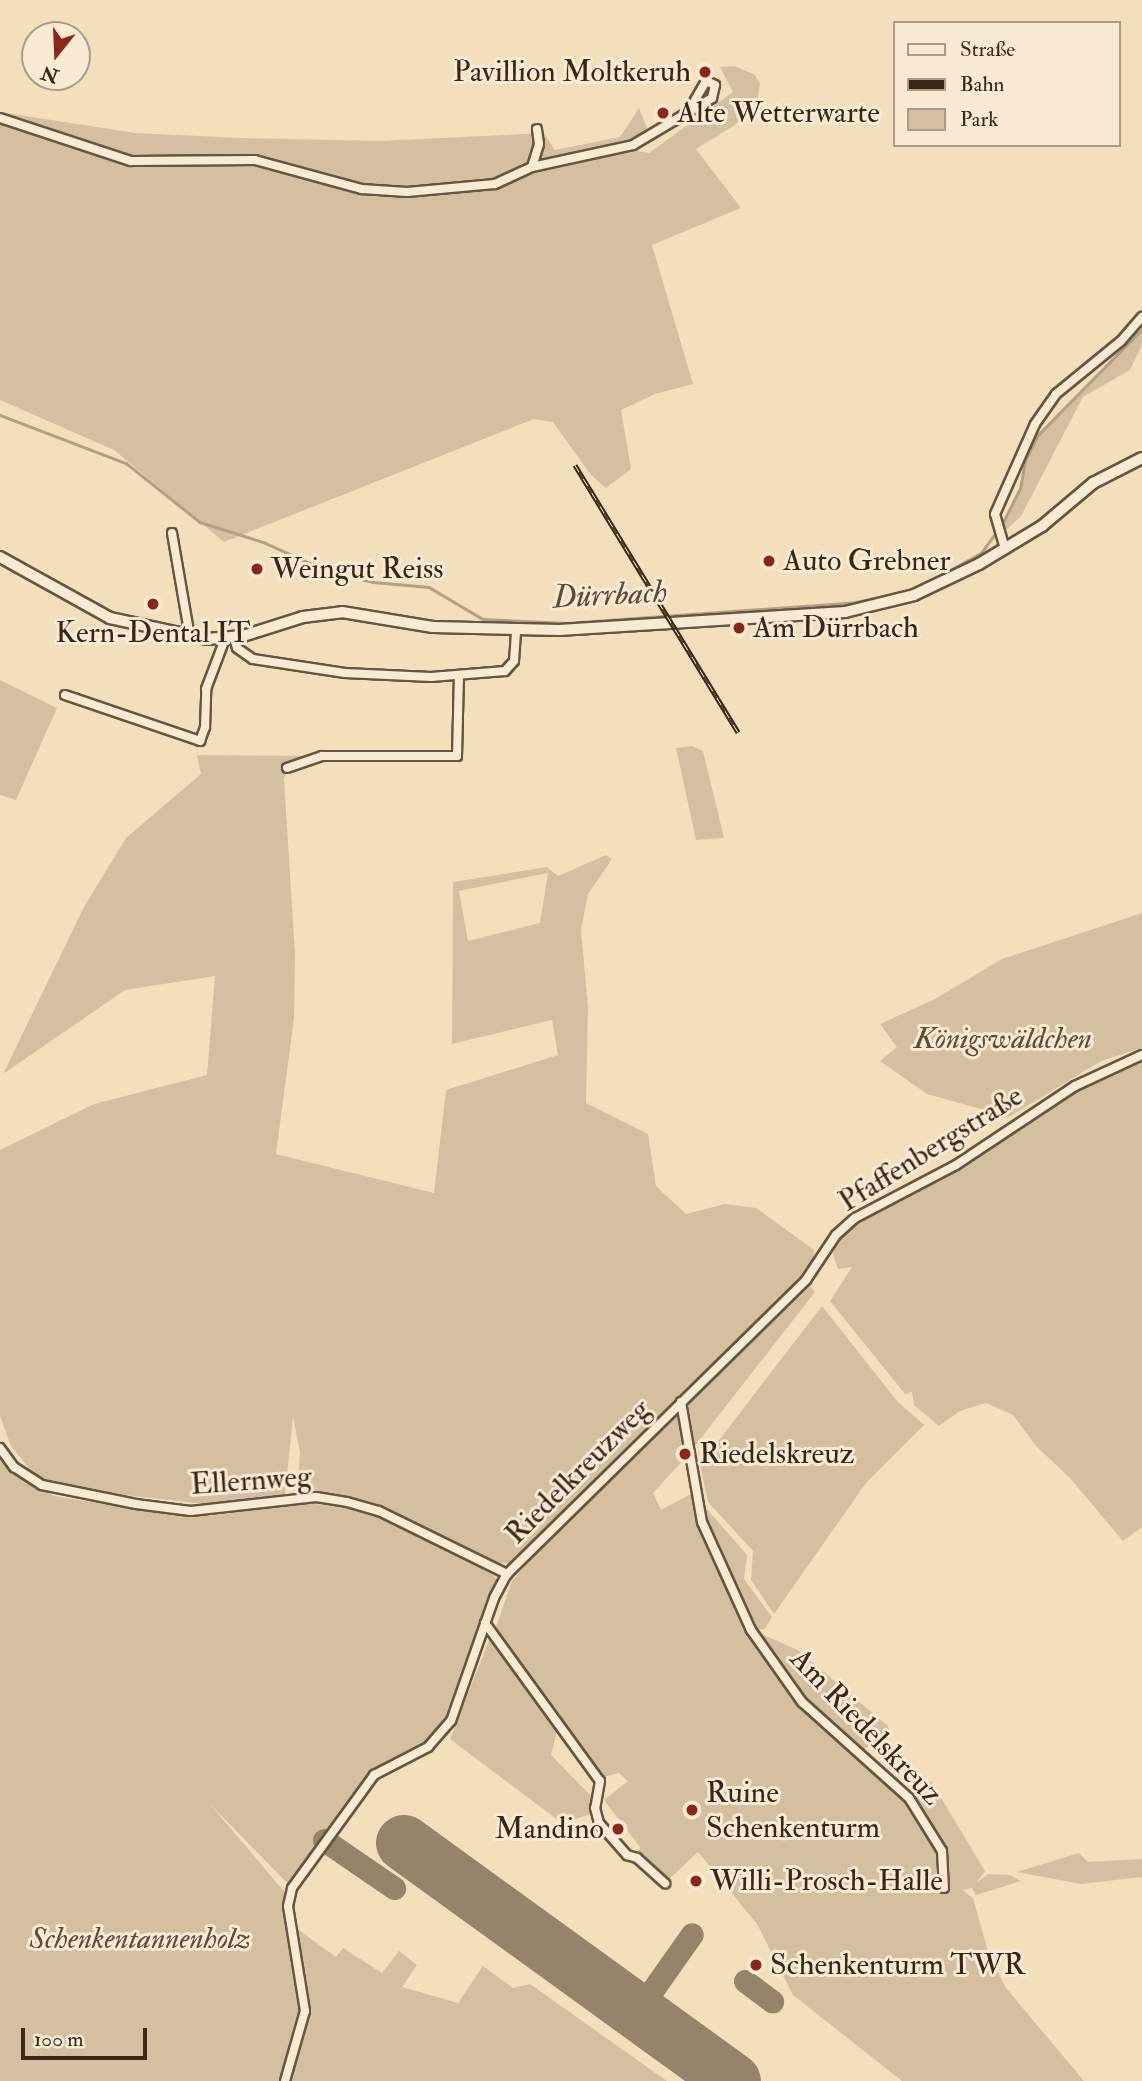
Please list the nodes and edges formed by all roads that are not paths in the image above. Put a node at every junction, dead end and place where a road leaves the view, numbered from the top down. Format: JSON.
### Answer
{"nodes":[{"id":1,"x":690,"y":110,"type":"dead end"},
{"id":2,"x":0,"y":118,"type":"edge"},
{"id":3,"x":537,"y":129,"type":"dead end"},
{"id":4,"x":532,"y":167,"type":"junction"},
{"id":5,"x":1142,"y":317,"type":"edge"},
{"id":6,"x":1142,"y":458,"type":"edge"},
{"id":7,"x":172,"y":533,"type":"dead end"},
{"id":8,"x":1005,"y":549,"type":"junction"},
{"id":9,"x":0,"y":557,"type":"edge"},
{"id":10,"x":516,"y":629,"type":"junction"},
{"id":11,"x":190,"y":637,"type":"junction"},
{"id":12,"x":229,"y":638,"type":"junction"},
{"id":13,"x":460,"y":676,"type":"junction"},
{"id":14,"x":65,"y":695,"type":"dead end"},
{"id":15,"x":287,"y":768,"type":"dead end"},
{"id":16,"x":1142,"y":1055,"type":"edge"},
{"id":17,"x":681,"y":1402,"type":"junction"},
{"id":18,"x":0,"y":1448,"type":"edge"},
{"id":19,"x":507,"y":1574,"type":"junction"},
{"id":20,"x":485,"y":1623,"type":"junction"},
{"id":21,"x":665,"y":1883,"type":"dead end"},
{"id":22,"x":944,"y":1888,"type":"dead end"},
{"id":23,"x":285,"y":2081,"type":"edge"}],
"edges":[{"from":1,"to":4,"type":"street"},
{"from":2,"to":4,"type":"street"},
{"from":3,"to":4,"type":"street"},
{"from":5,"to":8,"type":"street"},
{"from":6,"to":8,"type":"street"},
{"from":7,"to":11,"type":"street"},
{"from":8,"to":10,"type":"street"},
{"from":9,"to":11,"type":"street"},
{"from":10,"to":12,"type":"street"},
{"from":10,"to":13,"type":"street"},
{"from":11,"to":12,"type":"street"},
{"from":12,"to":13,"type":"street"},
{"from":12,"to":14,"type":"street"},
{"from":13,"to":15,"type":"street"},
{"from":16,"to":17,"type":"street","name":"Pfaffenbergstraße"},
{"from":17,"to":19,"type":"street","name":"Riedelkreuzweg"},
{"from":17,"to":22,"type":"street","name":"Am Riedelskreuz"},
{"from":18,"to":19,"type":"street","name":"Ellernweg"},
{"from":19,"to":20,"type":"street"},
{"from":20,"to":21,"type":"street"},
{"from":20,"to":23,"type":"street"}]}
